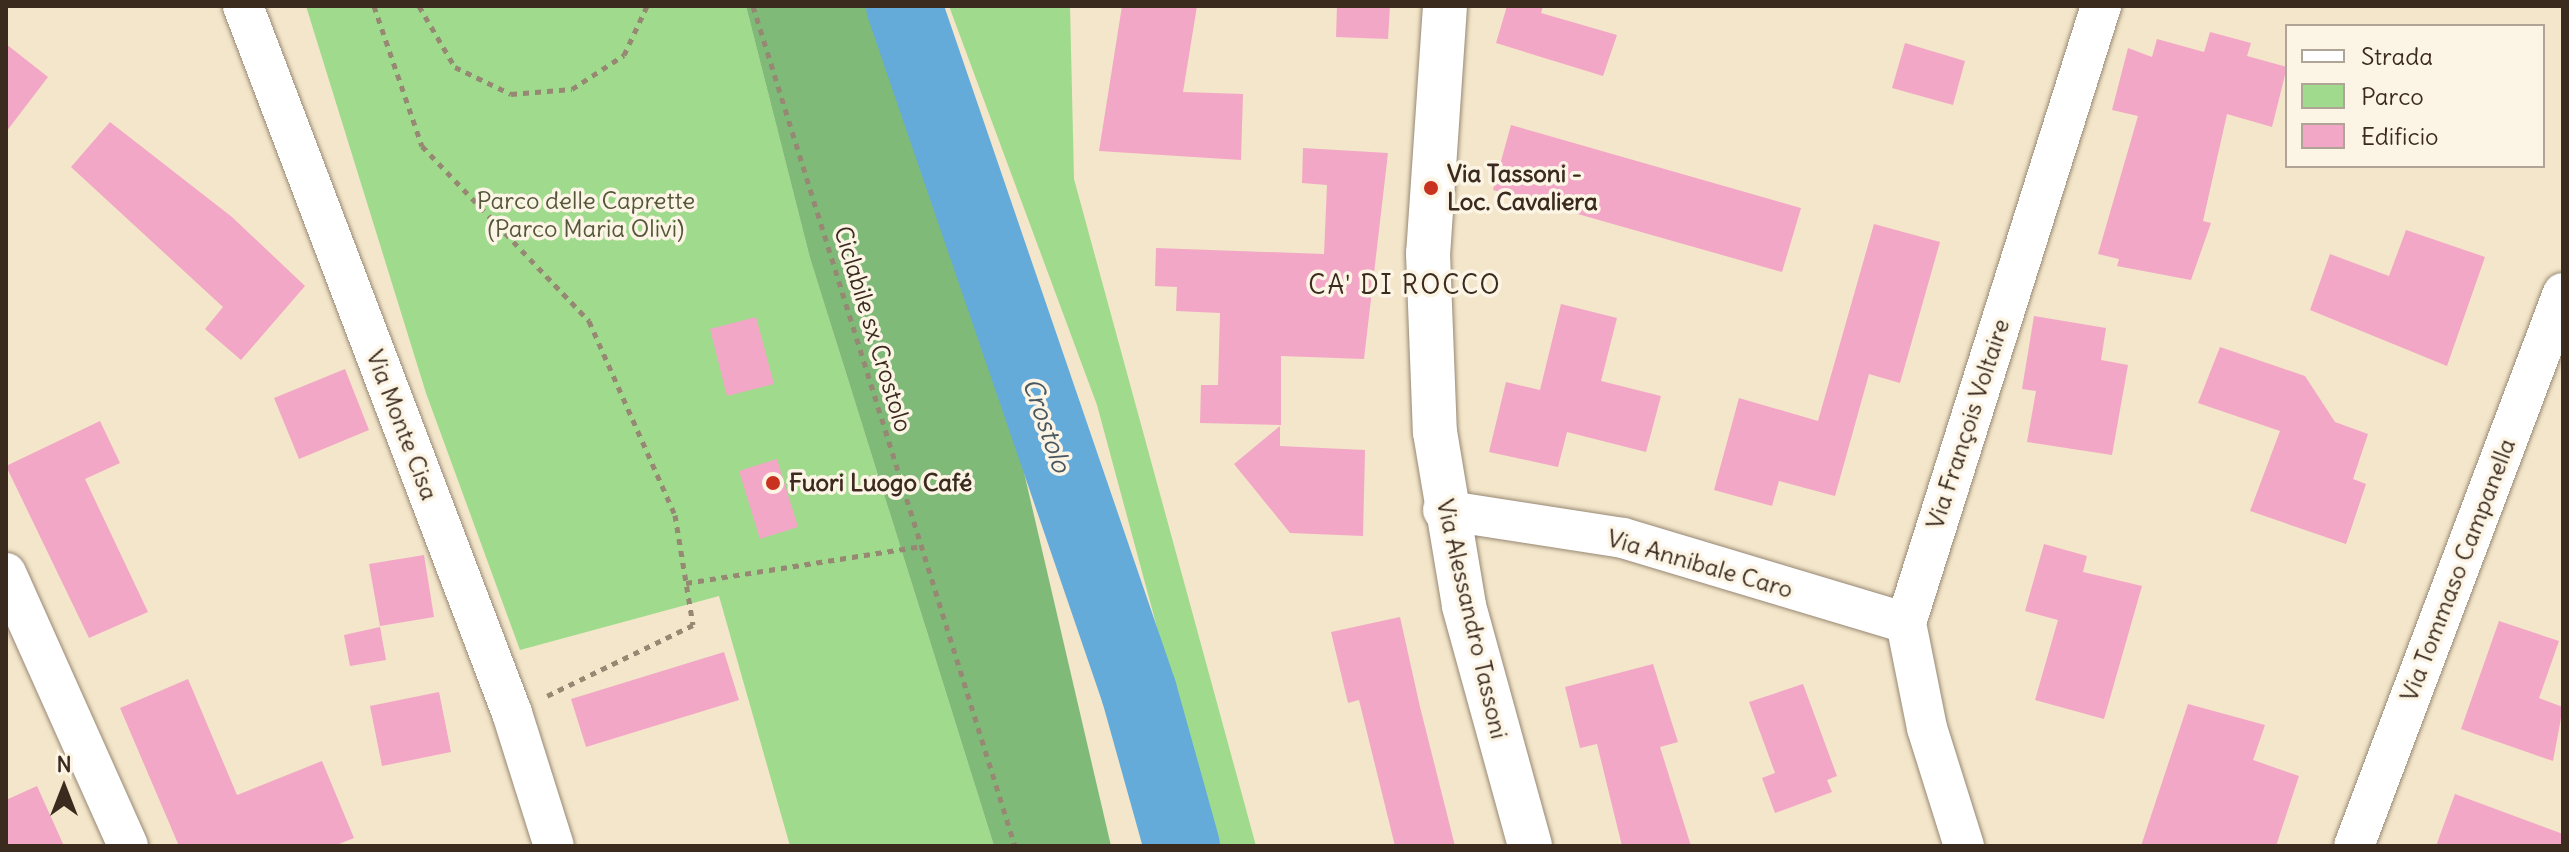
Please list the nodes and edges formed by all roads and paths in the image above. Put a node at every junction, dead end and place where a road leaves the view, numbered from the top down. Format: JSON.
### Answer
{"nodes":[{"id":1,"x":243,"y":6,"type":"edge"},
{"id":2,"x":374,"y":6,"type":"edge"},
{"id":3,"x":419,"y":6,"type":"edge"},
{"id":4,"x":647,"y":6,"type":"edge"},
{"id":5,"x":753,"y":6,"type":"edge"},
{"id":6,"x":1445,"y":6,"type":"edge"},
{"id":7,"x":2101,"y":6,"type":"edge"},
{"id":8,"x":2563,"y":293,"type":"edge"},
{"id":9,"x":1443,"y":510,"type":"junction"},
{"id":10,"x":922,"y":546,"type":"junction"},
{"id":11,"x":6,"y":573,"type":"edge"},
{"id":12,"x":686,"y":583,"type":"junction"},
{"id":13,"x":1906,"y":623,"type":"junction"},
{"id":14,"x":512,"y":713,"type":"junction"},
{"id":15,"x":128,"y":846,"type":"edge"},
{"id":16,"x":554,"y":846,"type":"edge"},
{"id":17,"x":1015,"y":846,"type":"edge"},
{"id":18,"x":1530,"y":846,"type":"edge"},
{"id":19,"x":1964,"y":846,"type":"edge"},
{"id":20,"x":2354,"y":846,"type":"edge"}],
"edges":[{"from":1,"to":14,"type":"street","name":"Via Monte Cisa"},
{"from":2,"to":12,"type":"path"},
{"from":3,"to":4,"type":"path"},
{"from":5,"to":10,"type":"path","name":"Ciclabile sx Crostolo"},
{"from":6,"to":9,"type":"street","name":"Via Alessandro Tassoni"},
{"from":7,"to":13,"type":"street","name":"Via François Voltaire"},
{"from":8,"to":20,"type":"street","name":"Via Tommaso Campanella"},
{"from":9,"to":13,"type":"street","name":"Via Annibale Caro"},
{"from":9,"to":18,"type":"street","name":"Via Alessandro Tassoni"},
{"from":10,"to":12,"type":"path"},
{"from":10,"to":17,"type":"path","name":"Ciclabile sx Crostolo"},
{"from":11,"to":15,"type":"street"},
{"from":12,"to":14,"type":"path"},
{"from":13,"to":19,"type":"street","name":"Via François Voltaire"},
{"from":14,"to":16,"type":"street","name":"Via Monte Cisa"}]}
